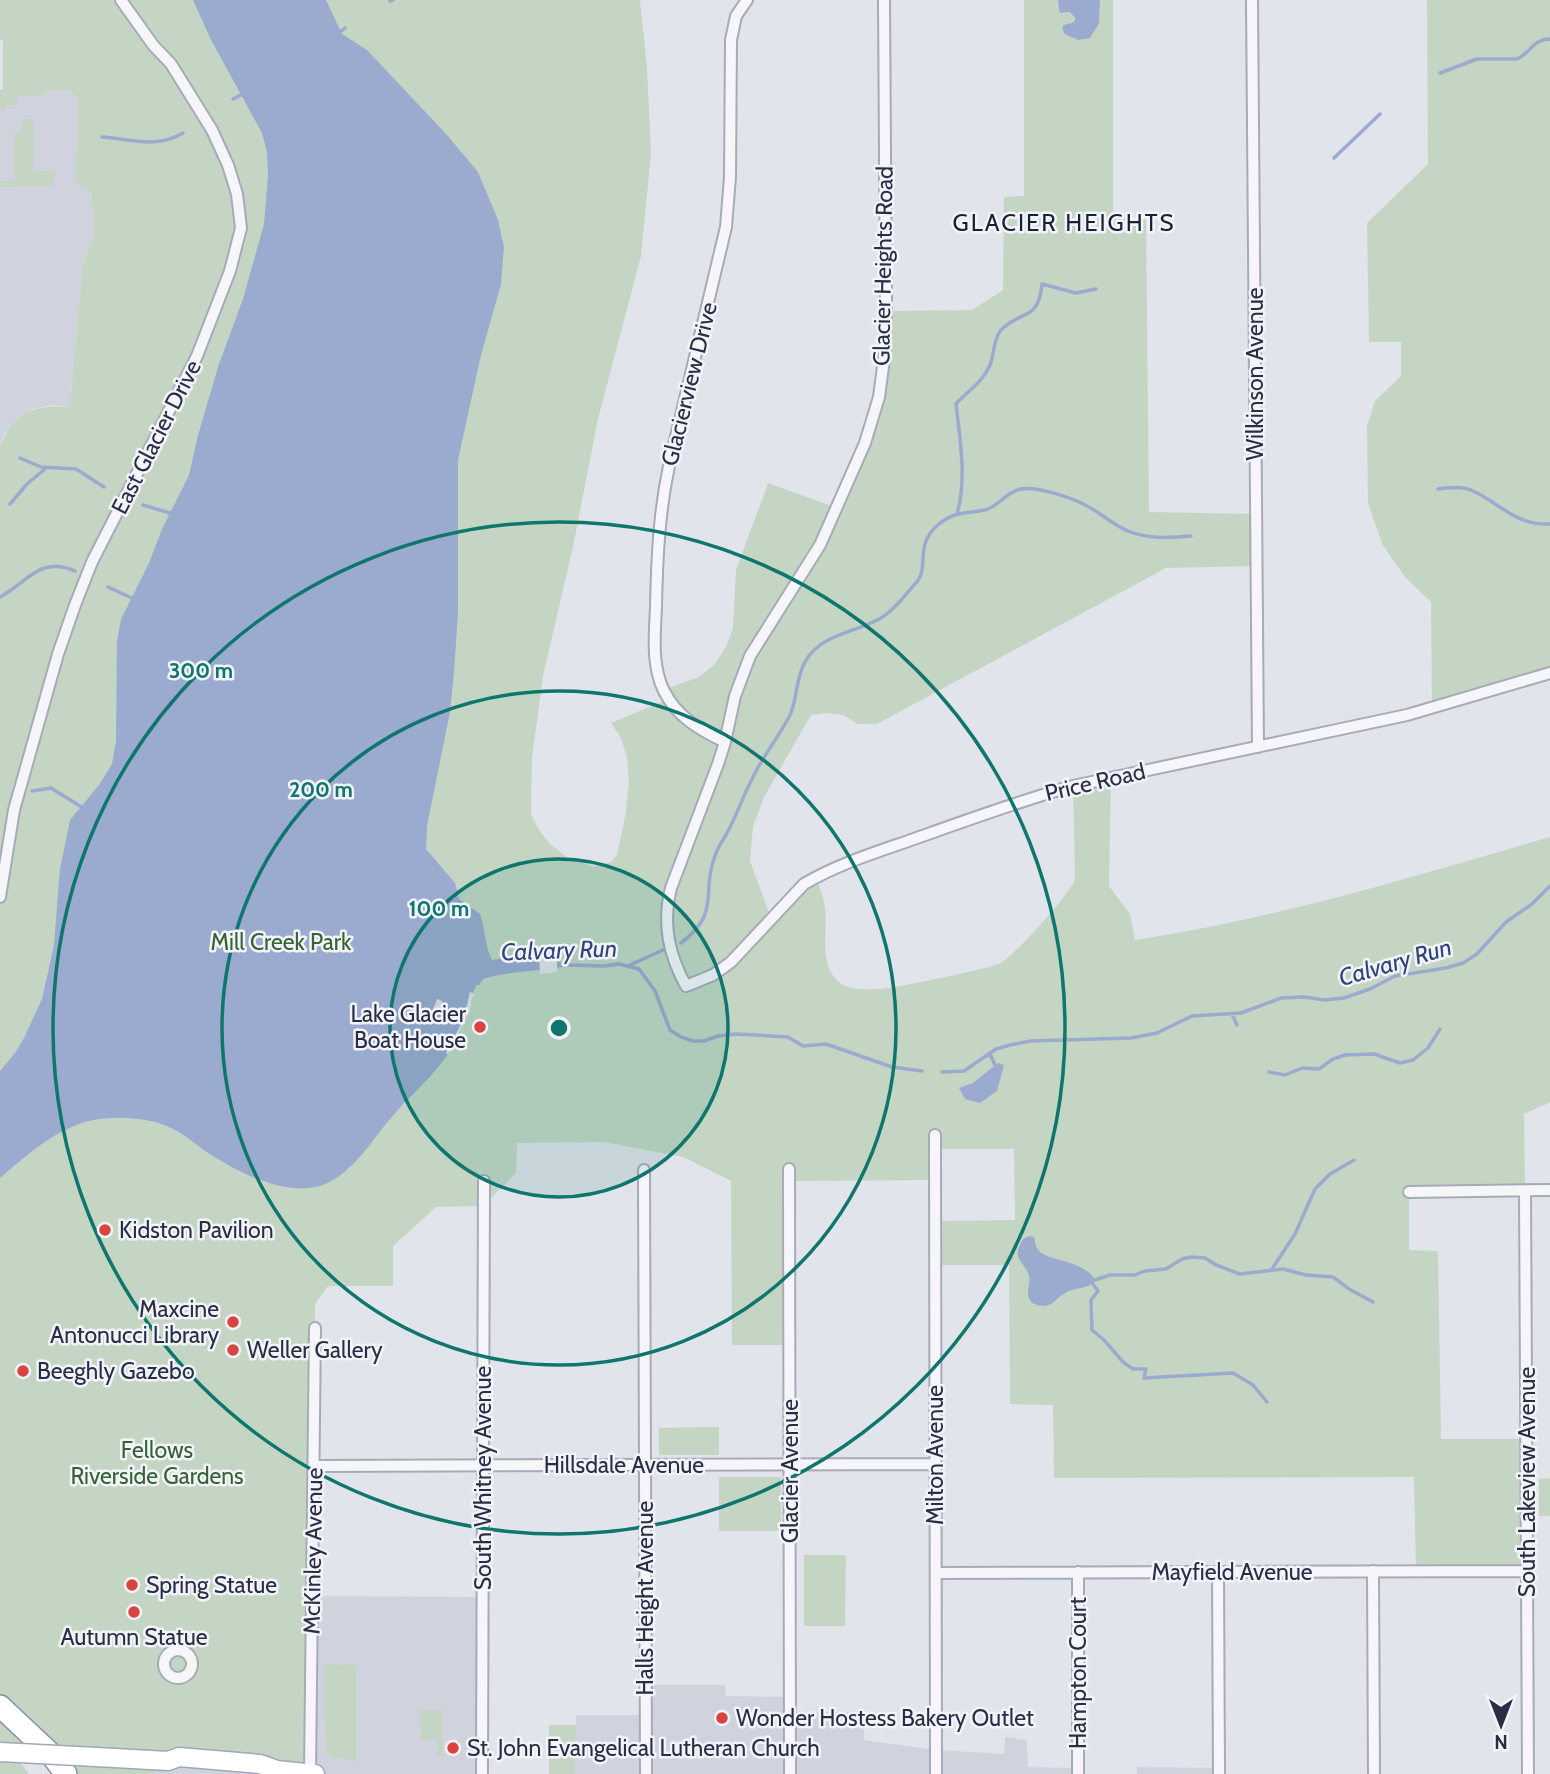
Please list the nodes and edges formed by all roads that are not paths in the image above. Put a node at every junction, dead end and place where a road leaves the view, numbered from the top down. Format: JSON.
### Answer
{"nodes":[{"id":1,"x":121,"y":0,"type":"edge"},
{"id":2,"x":747,"y":0,"type":"edge"},
{"id":3,"x":884,"y":0,"type":"edge"},
{"id":4,"x":1251,"y":0,"type":"edge"},
{"id":5,"x":1550,"y":673,"type":"edge"},
{"id":6,"x":725,"y":742,"type":"junction"},
{"id":7,"x":1258,"y":747,"type":"junction"},
{"id":8,"x":0,"y":897,"type":"edge"},
{"id":9,"x":686,"y":986,"type":"joint"},
{"id":10,"x":935,"y":1135,"type":"dead end"},
{"id":11,"x":789,"y":1168,"type":"dead end"},
{"id":12,"x":644,"y":1170,"type":"dead end"},
{"id":13,"x":484,"y":1181,"type":"dead end"},
{"id":14,"x":1550,"y":1190,"type":"edge"},
{"id":15,"x":1525,"y":1191,"type":"junction"},
{"id":16,"x":1409,"y":1192,"type":"dead end"},
{"id":17,"x":315,"y":1328,"type":"dead end"},
{"id":18,"x":790,"y":1464,"type":"junction"},
{"id":19,"x":936,"y":1464,"type":"junction"},
{"id":20,"x":483,"y":1465,"type":"junction"},
{"id":21,"x":645,"y":1465,"type":"junction"},
{"id":22,"x":313,"y":1466,"type":"junction"},
{"id":23,"x":1373,"y":1571,"type":"junction"},
{"id":24,"x":1527,"y":1571,"type":"junction"},
{"id":25,"x":1078,"y":1572,"type":"junction"},
{"id":26,"x":1218,"y":1572,"type":"junction"},
{"id":27,"x":936,"y":1573,"type":"junction"},
{"id":28,"x":0,"y":1706,"type":"edge"},
{"id":29,"x":0,"y":1752,"type":"edge"},
{"id":30,"x":168,"y":1761,"type":"junction"},
{"id":31,"x":271,"y":1772,"type":"edge"},
{"id":32,"x":66,"y":1774,"type":"edge"},
{"id":33,"x":241,"y":1774,"type":"edge"},
{"id":34,"x":313,"y":1774,"type":"edge"},
{"id":35,"x":482,"y":1774,"type":"edge"},
{"id":36,"x":646,"y":1774,"type":"edge"},
{"id":37,"x":790,"y":1774,"type":"edge"},
{"id":38,"x":936,"y":1774,"type":"edge"},
{"id":39,"x":1078,"y":1774,"type":"edge"},
{"id":40,"x":1219,"y":1774,"type":"edge"},
{"id":41,"x":1374,"y":1774,"type":"edge"},
{"id":42,"x":1528,"y":1774,"type":"edge"}],
"edges":[{"from":1,"to":8,"type":"street","name":"East Glacier Drive"},
{"from":2,"to":6,"type":"street","name":"Glacierview Drive"},
{"from":3,"to":6,"type":"street","name":"Glacier Heights Road"},
{"from":4,"to":7,"type":"street","name":"Wilkinson Avenue"},
{"from":5,"to":7,"type":"street","name":"Price Road"},
{"from":6,"to":9,"type":"street","name":"Glacier Heights Road"},
{"from":7,"to":9,"type":"street","name":"Price Road"},
{"from":10,"to":19,"type":"street","name":"Milton Avenue"},
{"from":11,"to":18,"type":"street","name":"Glacier Avenue"},
{"from":12,"to":21,"type":"street","name":"Halls Height Avenue"},
{"from":13,"to":20,"type":"street","name":"South Whitney Avenue"},
{"from":14,"to":15,"type":"street"},
{"from":15,"to":16,"type":"street"},
{"from":15,"to":24,"type":"street","name":"South Lakeview Avenue"},
{"from":17,"to":22,"type":"street","name":"McKinley Avenue"},
{"from":18,"to":19,"type":"street","name":"Hillsdale Avenue"},
{"from":18,"to":21,"type":"street","name":"Hillsdale Avenue"},
{"from":18,"to":37,"type":"street","name":"Glacier Avenue"},
{"from":19,"to":27,"type":"street","name":"Milton Avenue"},
{"from":20,"to":21,"type":"street","name":"Hillsdale Avenue"},
{"from":20,"to":22,"type":"street","name":"Hillsdale Avenue"},
{"from":20,"to":35,"type":"street","name":"South Whitney Avenue"},
{"from":21,"to":36,"type":"street","name":"Halls Height Avenue"},
{"from":22,"to":34,"type":"street","name":"McKinley Avenue"},
{"from":23,"to":24,"type":"street","name":"Mayfield Avenue"},
{"from":23,"to":26,"type":"street","name":"Mayfield Avenue"},
{"from":23,"to":41,"type":"street"},
{"from":24,"to":42,"type":"street","name":"South Lakeview Avenue"},
{"from":25,"to":26,"type":"street","name":"Mayfield Avenue"},
{"from":25,"to":27,"type":"street","name":"Mayfield Avenue"},
{"from":25,"to":39,"type":"street","name":"Hampton Court"},
{"from":26,"to":40,"type":"street"},
{"from":27,"to":38,"type":"street","name":"Milton Avenue"},
{"from":28,"to":32,"type":"highway"},
{"from":29,"to":30,"type":"main road","bridge":true},
{"from":30,"to":31,"type":"main road"},
{"from":30,"to":33,"type":"main road"},
{"from":31,"to":34,"type":"main road"}]}
